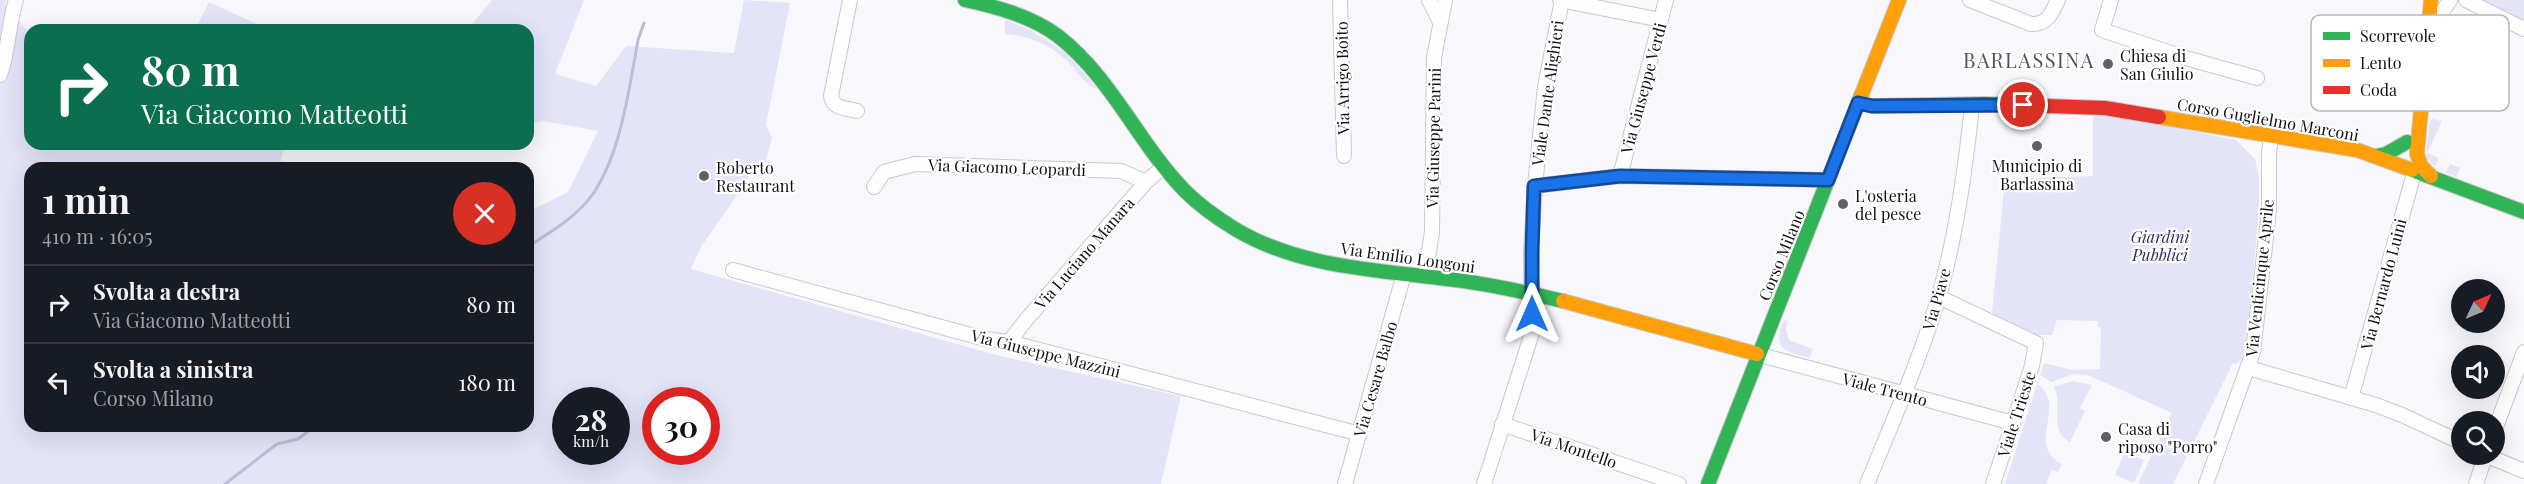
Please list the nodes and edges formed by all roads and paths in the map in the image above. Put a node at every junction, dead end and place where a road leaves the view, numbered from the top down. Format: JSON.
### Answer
{"nodes":[{"id":1,"x":16,"y":0,"type":"edge"},
{"id":2,"x":850,"y":0,"type":"edge"},
{"id":3,"x":965,"y":0,"type":"edge"},
{"id":4,"x":1340,"y":0,"type":"edge"},
{"id":5,"x":1429,"y":0,"type":"edge"},
{"id":6,"x":1445,"y":0,"type":"edge"},
{"id":7,"x":1561,"y":0,"type":"edge"},
{"id":8,"x":1666,"y":0,"type":"edge"},
{"id":9,"x":1899,"y":0,"type":"edge"},
{"id":10,"x":1970,"y":0,"type":"edge"},
{"id":11,"x":2058,"y":0,"type":"edge"},
{"id":12,"x":2111,"y":0,"type":"edge"},
{"id":13,"x":2431,"y":0,"type":"edge"},
{"id":14,"x":2450,"y":0,"type":"edge"},
{"id":15,"x":2466,"y":0,"type":"edge"},
{"id":16,"x":2430,"y":15,"type":"edge"},
{"id":17,"x":2440,"y":15,"type":"edge"},
{"id":18,"x":2496,"y":15,"type":"edge"},
{"id":19,"x":1660,"y":20,"type":"junction"},
{"id":20,"x":2509,"y":22,"type":"edge"},
{"id":21,"x":1440,"y":24,"type":"junction"},
{"id":22,"x":2524,"y":29,"type":"edge"},
{"id":23,"x":0,"y":75,"type":"edge"},
{"id":24,"x":2257,"y":78,"type":"dead end"},
{"id":25,"x":1858,"y":103,"type":"junction"},
{"id":26,"x":1978,"y":104,"type":"junction"},
{"id":27,"x":857,"y":111,"type":"dead end"},
{"id":28,"x":2421,"y":111,"type":"edge"},
{"id":29,"x":2271,"y":137,"type":"junction"},
{"id":30,"x":2413,"y":145,"type":"junction"},
{"id":31,"x":1344,"y":156,"type":"dead end"},
{"id":32,"x":2376,"y":156,"type":"junction"},
{"id":33,"x":1163,"y":166,"type":"junction"},
{"id":34,"x":2406,"y":166,"type":"junction"},
{"id":35,"x":1620,"y":176,"type":"junction"},
{"id":36,"x":2431,"y":176,"type":"junction"},
{"id":37,"x":1828,"y":180,"type":"junction"},
{"id":38,"x":1146,"y":182,"type":"junction"},
{"id":39,"x":1534,"y":186,"type":"junction"},
{"id":40,"x":874,"y":187,"type":"dead end"},
{"id":41,"x":2524,"y":212,"type":"edge"},
{"id":42,"x":733,"y":270,"type":"dead end"},
{"id":43,"x":1404,"y":274,"type":"junction"},
{"id":44,"x":1425,"y":276,"type":"junction"},
{"id":45,"x":1532,"y":294,"type":"junction"},
{"id":46,"x":1939,"y":297,"type":"junction"},
{"id":47,"x":1009,"y":342,"type":"junction"},
{"id":48,"x":2524,"y":352,"type":"edge"},
{"id":49,"x":1757,"y":354,"type":"junction"},
{"id":50,"x":2249,"y":368,"type":"junction"},
{"id":51,"x":1904,"y":394,"type":"junction"},
{"id":52,"x":2350,"y":398,"type":"junction"},
{"id":53,"x":2502,"y":411,"type":"edge"},
{"id":54,"x":2013,"y":423,"type":"junction"},
{"id":55,"x":1502,"y":424,"type":"junction"},
{"id":56,"x":1360,"y":434,"type":"junction"},
{"id":57,"x":2451,"y":439,"type":"edge"},
{"id":58,"x":2505,"y":463,"type":"edge"},
{"id":59,"x":2482,"y":465,"type":"edge"},
{"id":60,"x":2524,"y":471,"type":"edge"},
{"id":61,"x":1345,"y":484,"type":"edge"},
{"id":62,"x":1484,"y":484,"type":"edge"},
{"id":63,"x":1679,"y":484,"type":"edge"},
{"id":64,"x":1708,"y":484,"type":"edge"},
{"id":65,"x":1867,"y":484,"type":"edge"},
{"id":66,"x":1993,"y":484,"type":"edge"},
{"id":67,"x":2206,"y":484,"type":"edge"},
{"id":68,"x":2476,"y":484,"type":"edge"}],
"edges":[{"from":1,"to":23,"type":"street"},
{"from":2,"to":27,"type":"street"},
{"from":3,"to":33,"type":"street","name":"Via Emilio Longoni"},
{"from":4,"to":31,"type":"street","name":"Via Arrigo Boito"},
{"from":5,"to":21,"type":"street"},
{"from":6,"to":21,"type":"street","name":"Via Giuseppe Parini"},
{"from":7,"to":19,"type":"street"},
{"from":7,"to":39,"type":"street","name":"Viale Dante Alighieri"},
{"from":8,"to":19,"type":"street","name":"Via Giuseppe Verdi"},
{"from":9,"to":25,"type":"street","name":"Corso Milano"},
{"from":10,"to":11,"type":"street"},
{"from":12,"to":24,"type":"street"},
{"from":13,"to":16,"type":"street"},
{"from":14,"to":17,"type":"street"},
{"from":15,"to":18,"type":"street"},
{"from":19,"to":35,"type":"street","name":"Via Giuseppe Verdi"},
{"from":20,"to":22,"type":"street"},
{"from":21,"to":44,"type":"street","name":"Via Giuseppe Parini"},
{"from":25,"to":26,"type":"street","name":"Corso Guglielmo Marconi"},
{"from":25,"to":37,"type":"street","name":"Corso Milano"},
{"from":26,"to":29,"type":"street","name":"Corso Guglielmo Marconi"},
{"from":26,"to":46,"type":"street","name":"Via Piave"},
{"from":28,"to":30,"type":"street"},
{"from":29,"to":32,"type":"street","name":"Corso Guglielmo Marconi"},
{"from":29,"to":50,"type":"street","name":"Via Venticinque Aprile"},
{"from":30,"to":32,"type":"street"},
{"from":30,"to":34,"type":"street"},
{"from":30,"to":36,"type":"street"},
{"from":32,"to":34,"type":"street","name":"Corso Guglielmo Marconi"},
{"from":33,"to":38,"type":"street","name":"Via Luciano Manara"},
{"from":33,"to":43,"type":"street","name":"Via Emilio Longoni"},
{"from":34,"to":36,"type":"street","name":"Corso Guglielmo Marconi"},
{"from":34,"to":52,"type":"street","name":"Via Bernardo Luini"},
{"from":35,"to":37,"type":"street"},
{"from":35,"to":39,"type":"street"},
{"from":36,"to":41,"type":"street","name":"Corso Guglielmo Marconi"},
{"from":37,"to":49,"type":"street","name":"Corso Milano"},
{"from":38,"to":40,"type":"street","name":"Via Giacomo Leopardi"},
{"from":38,"to":47,"type":"street","name":"Via Luciano Manara"},
{"from":39,"to":45,"type":"street","name":"Viale Dante Alighieri"},
{"from":42,"to":47,"type":"street","name":"Via Giuseppe Mazzini"},
{"from":43,"to":44,"type":"street","name":"Via Emilio Longoni"},
{"from":43,"to":56,"type":"street","name":"Via Cesare Balbo"},
{"from":44,"to":45,"type":"street","name":"Via Emilio Longoni"},
{"from":45,"to":49,"type":"street","name":"Via Emilio Longoni"},
{"from":45,"to":55,"type":"street","name":"Viale Dante Alighieri"},
{"from":46,"to":51,"type":"street","name":"Via Piave"},
{"from":46,"to":54,"type":"street","name":"Viale Trieste"},
{"from":47,"to":56,"type":"street","name":"Via Giuseppe Mazzini"},
{"from":48,"to":53,"type":"street"},
{"from":49,"to":51,"type":"street","name":"Viale Trento"},
{"from":49,"to":64,"type":"street","name":"Corso Milano"},
{"from":50,"to":52,"type":"street"},
{"from":50,"to":67,"type":"street","name":"Via Venticinque Aprile"},
{"from":51,"to":54,"type":"street","name":"Viale Trento"},
{"from":51,"to":65,"type":"street","name":"Via Piave"},
{"from":52,"to":57,"type":"street"},
{"from":54,"to":66,"type":"street","name":"Viale Trieste"},
{"from":55,"to":62,"type":"street","name":"Viale Dante Alighieri"},
{"from":55,"to":63,"type":"street","name":"Via Montello"},
{"from":56,"to":61,"type":"street","name":"Via Cesare Balbo"},
{"from":58,"to":60,"type":"street"},
{"from":59,"to":68,"type":"street"}]}
